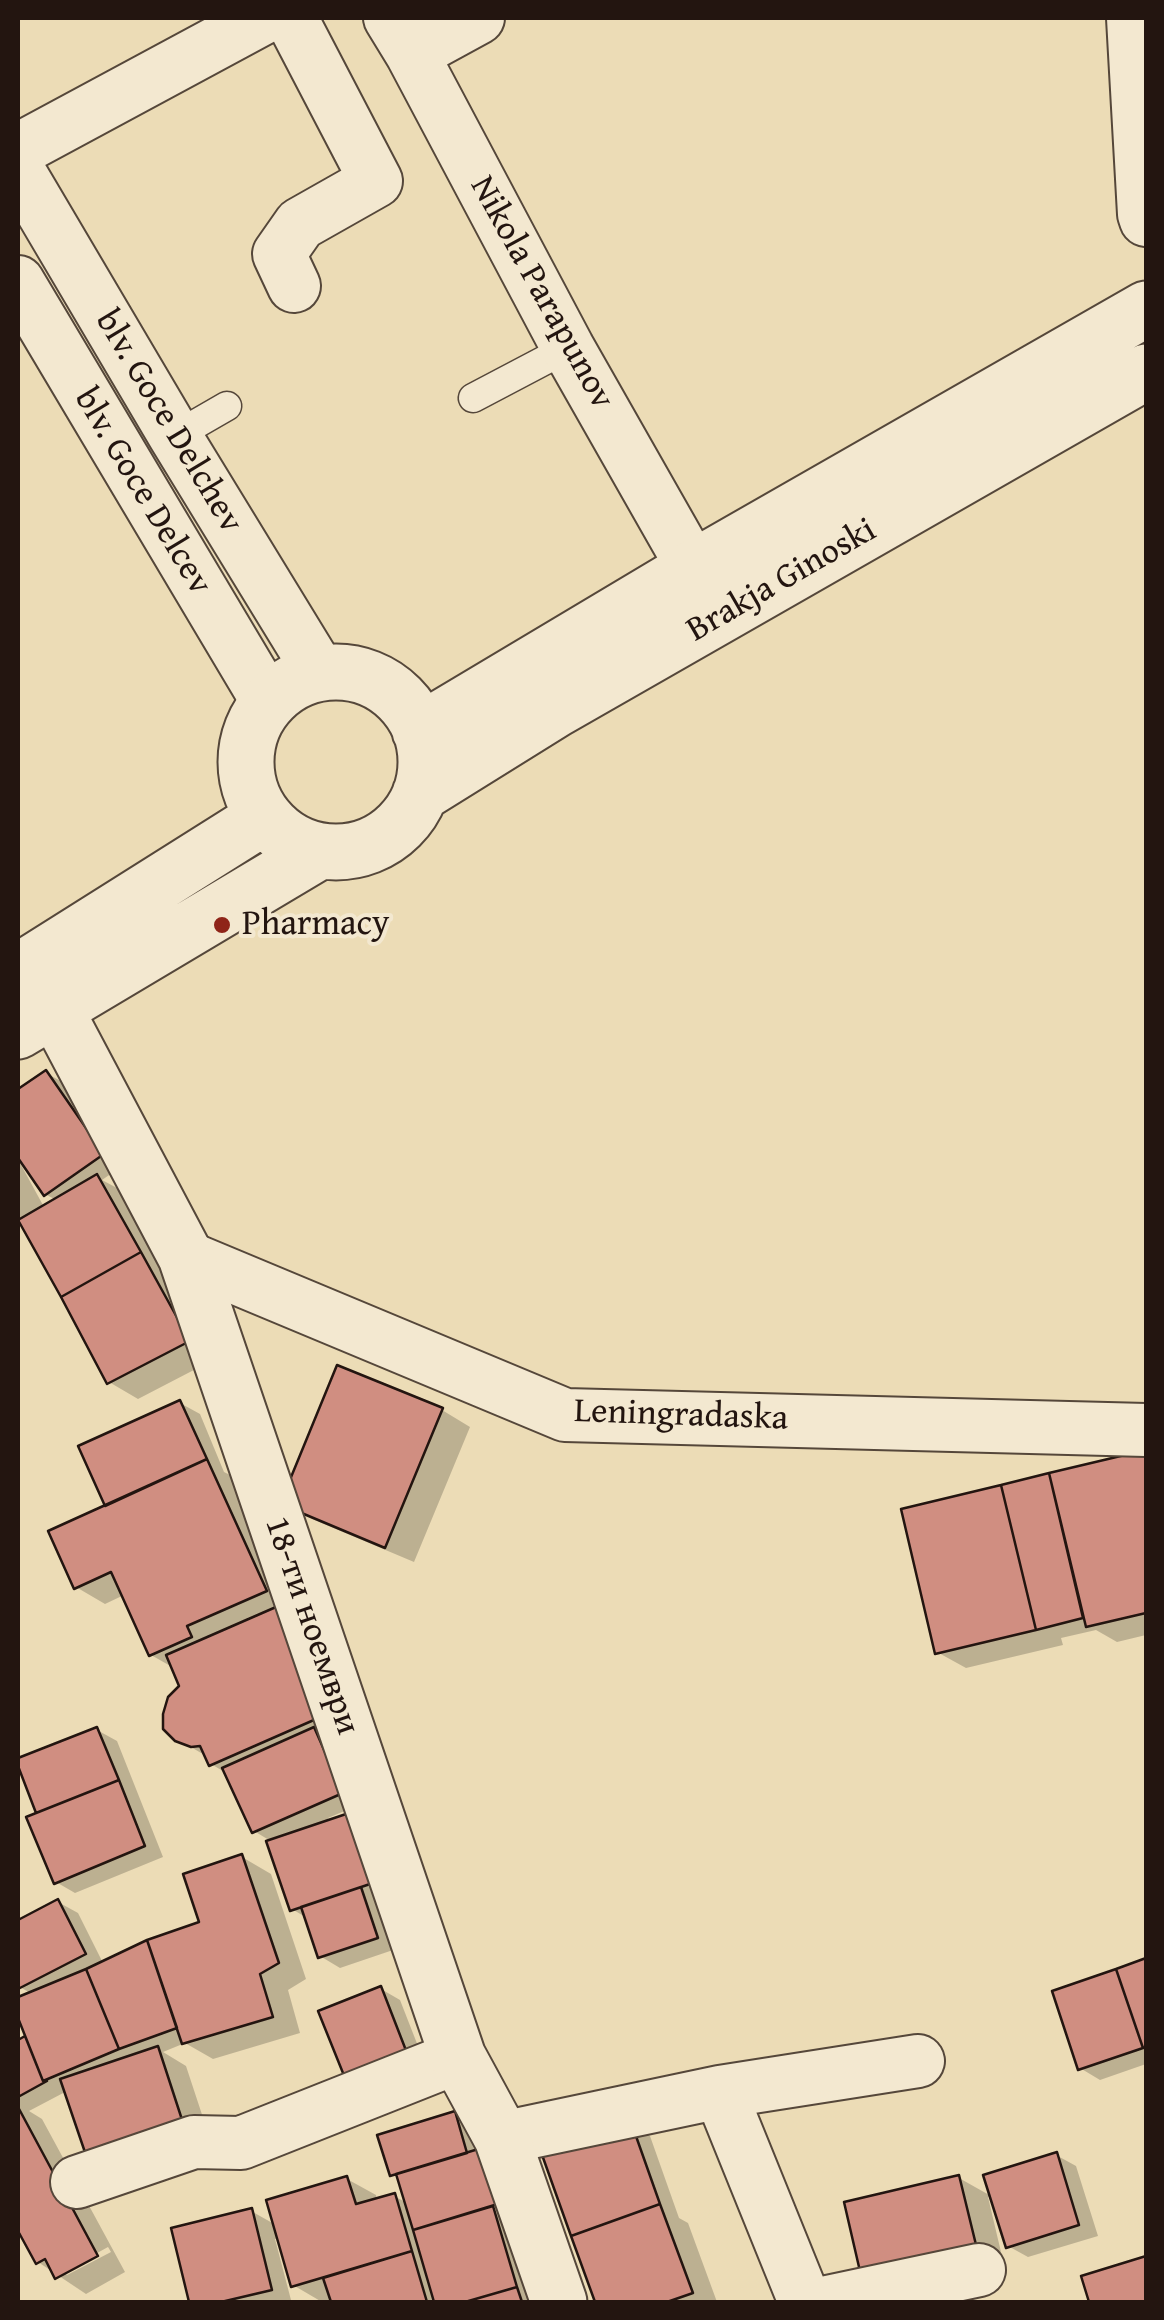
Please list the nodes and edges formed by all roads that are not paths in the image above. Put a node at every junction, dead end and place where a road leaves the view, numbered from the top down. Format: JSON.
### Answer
{"nodes":[{"id":1,"x":263,"y":18,"type":"edge"},
{"id":2,"x":291,"y":18,"type":"edge"},
{"id":3,"x":478,"y":18,"type":"edge"},
{"id":4,"x":1134,"y":18,"type":"edge"},
{"id":5,"x":401,"y":36,"type":"edge"},
{"id":6,"x":18,"y":150,"type":"edge"},
{"id":7,"x":18,"y":170,"type":"edge"},
{"id":8,"x":1146,"y":220,"type":"edge"},
{"id":9,"x":18,"y":282,"type":"edge"},
{"id":10,"x":294,"y":286,"type":"dead end"},
{"id":11,"x":1146,"y":309,"type":"edge"},
{"id":12,"x":568,"y":348,"type":"junction"},
{"id":13,"x":1146,"y":372,"type":"edge"},
{"id":14,"x":473,"y":398,"type":"dead end"},
{"id":15,"x":227,"y":406,"type":"dead end"},
{"id":16,"x":175,"y":436,"type":"junction"},
{"id":17,"x":693,"y":568,"type":"junction"},
{"id":18,"x":320,"y":672,"type":"junction"},
{"id":19,"x":268,"y":702,"type":"junction"},
{"id":20,"x":420,"y":731,"type":"junction"},
{"id":21,"x":420,"y":794,"type":"junction"},
{"id":22,"x":264,"y":817,"type":"junction"},
{"id":23,"x":320,"y":851,"type":"junction"},
{"id":24,"x":30,"y":994,"type":"edge"},
{"id":25,"x":186,"y":1257,"type":"junction"},
{"id":26,"x":1146,"y":1430,"type":"edge"},
{"id":27,"x":458,"y":2057,"type":"junction"},
{"id":28,"x":918,"y":2061,"type":"dead end"},
{"id":29,"x":720,"y":2092,"type":"junction"},
{"id":30,"x":502,"y":2138,"type":"junction"},
{"id":31,"x":76,"y":2182,"type":"dead end"},
{"id":32,"x":980,"y":2270,"type":"dead end"},
{"id":33,"x":559,"y":2302,"type":"edge"},
{"id":34,"x":805,"y":2302,"type":"edge"},
{"id":35,"x":828,"y":2302,"type":"edge"}],
"edges":[{"from":1,"to":6,"type":"street"},
{"from":2,"to":10,"type":"street"},
{"from":3,"to":5,"type":"street"},
{"from":4,"to":8,"type":"street"},
{"from":5,"to":12,"type":"street","name":"Nikola Parapunov"},
{"from":7,"to":16,"type":"street","name":"blv. Goce Delchev"},
{"from":9,"to":19,"type":"street","name":"blv. Goce Delcev"},
{"from":11,"to":17,"type":"street","name":"Brakja Ginoski"},
{"from":12,"to":14,"type":"lane"},
{"from":12,"to":17,"type":"street","name":"Nikola Parapunov"},
{"from":13,"to":21,"type":"street","name":"Brakja Ginoski"},
{"from":15,"to":16,"type":"lane"},
{"from":16,"to":18,"type":"street","name":"blv. Goce Delchev"},
{"from":17,"to":20,"type":"street","name":"Brakja Ginoski"},
{"from":18,"to":19,"type":"street"},
{"from":18,"to":20,"type":"street"},
{"from":19,"to":22,"type":"street"},
{"from":20,"to":21,"type":"street"},
{"from":21,"to":23,"type":"street","name":"Brakja Ginoski"},
{"from":22,"to":23,"type":"street"},
{"from":22,"to":24,"type":"street"},
{"from":23,"to":24,"type":"street","name":"Brakja Ginoski"},
{"from":24,"to":25,"type":"street","name":"18-ти ноември"},
{"from":25,"to":26,"type":"street","name":"Leningradaska"},
{"from":25,"to":27,"type":"street","name":"18-ти ноември"},
{"from":27,"to":30,"type":"street","name":"18-ти ноември"},
{"from":27,"to":31,"type":"street"},
{"from":28,"to":29,"type":"street"},
{"from":29,"to":30,"type":"street"},
{"from":29,"to":34,"type":"street"},
{"from":30,"to":33,"type":"street","name":"18-ти ноември"},
{"from":32,"to":35,"type":"street"}]}
